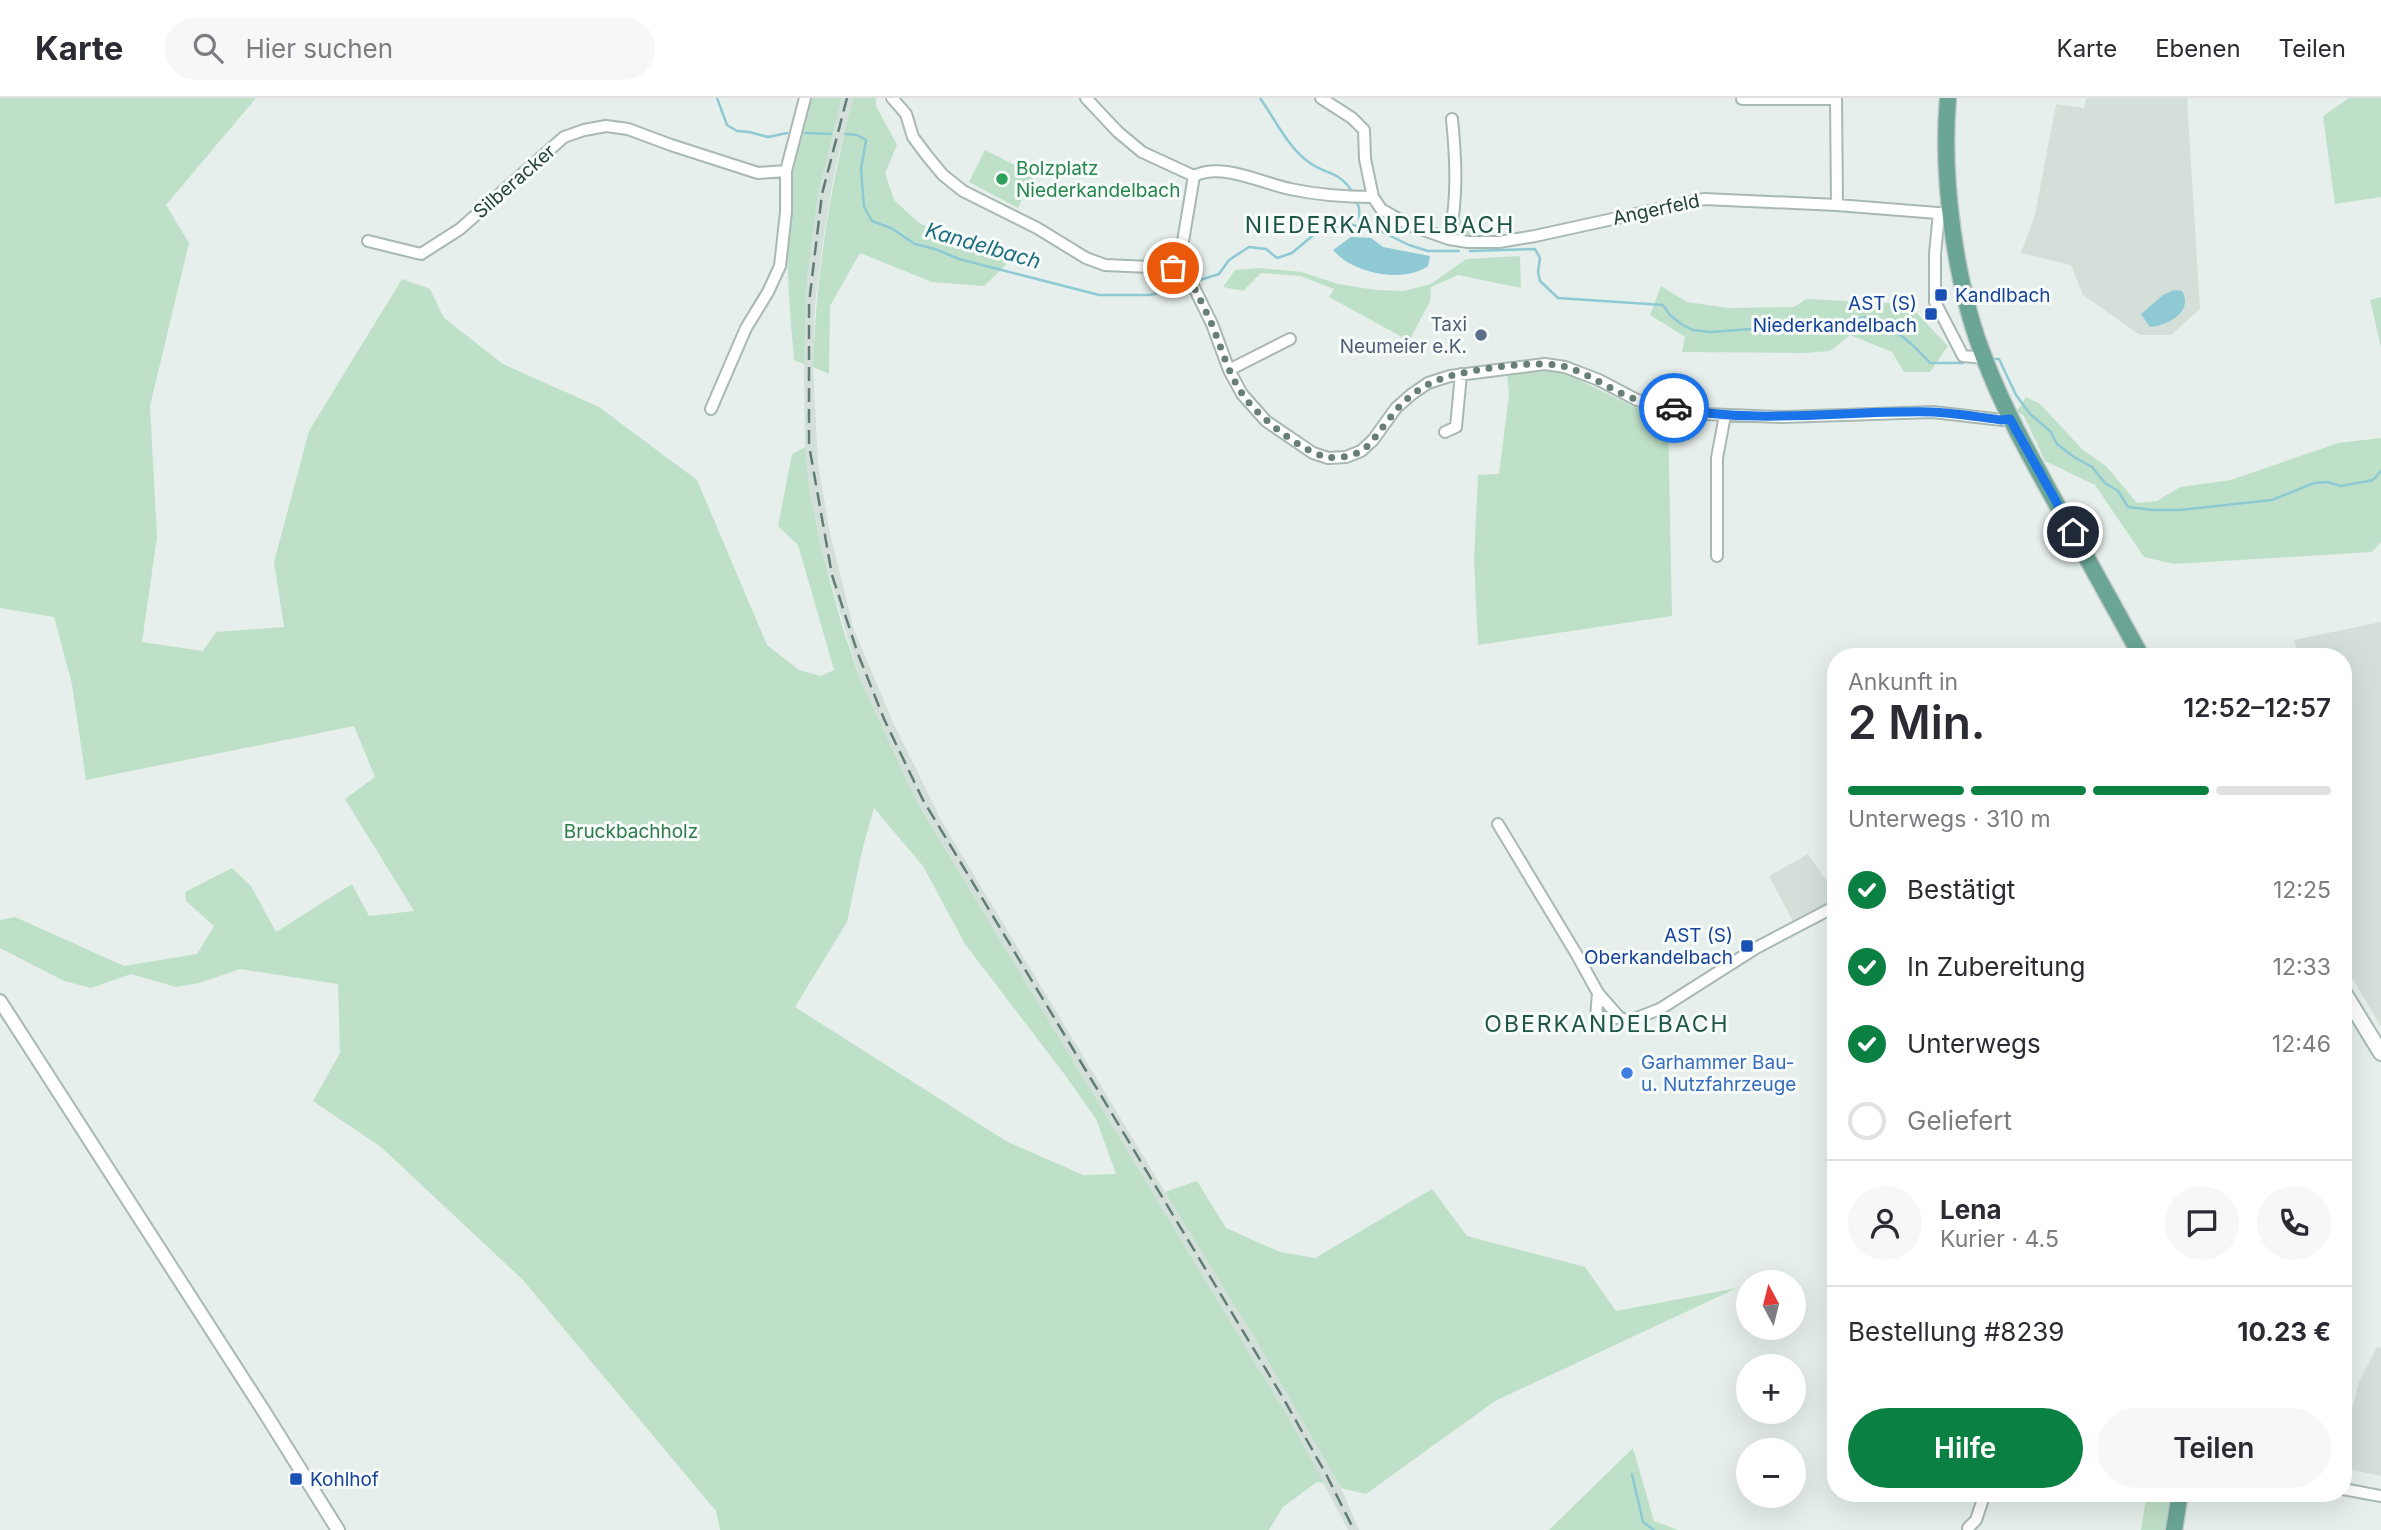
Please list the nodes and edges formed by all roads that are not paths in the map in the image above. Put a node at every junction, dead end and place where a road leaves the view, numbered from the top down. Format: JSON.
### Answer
{"nodes":[{"id":1,"x":804,"y":98,"type":"edge"},
{"id":2,"x":892,"y":98,"type":"edge"},
{"id":3,"x":1086,"y":98,"type":"edge"},
{"id":4,"x":1321,"y":98,"type":"edge"},
{"id":5,"x":1836,"y":98,"type":"edge"},
{"id":6,"x":1948,"y":98,"type":"edge"},
{"id":7,"x":1742,"y":99,"type":"edge"},
{"id":8,"x":1451,"y":119,"type":"dead end"},
{"id":9,"x":786,"y":171,"type":"junction"},
{"id":10,"x":1195,"y":176,"type":"junction"},
{"id":11,"x":1373,"y":197,"type":"junction"},
{"id":12,"x":1838,"y":205,"type":"junction"},
{"id":13,"x":1945,"y":213,"type":"junction"},
{"id":14,"x":1448,"y":239,"type":"junction"},
{"id":15,"x":368,"y":241,"type":"dead end"},
{"id":16,"x":1183,"y":265,"type":"junction"},
{"id":17,"x":1290,"y":338,"type":"dead end"},
{"id":18,"x":1984,"y":358,"type":"junction"},
{"id":19,"x":1230,"y":370,"type":"junction"},
{"id":20,"x":1461,"y":374,"type":"junction"},
{"id":21,"x":711,"y":409,"type":"dead end"},
{"id":22,"x":1725,"y":415,"type":"junction"},
{"id":23,"x":2010,"y":419,"type":"junction"},
{"id":24,"x":1445,"y":432,"type":"dead end"},
{"id":25,"x":1717,"y":556,"type":"dead end"},
{"id":26,"x":2137,"y":648,"type":"edge"},
{"id":27,"x":1498,"y":824,"type":"dead end"},
{"id":28,"x":1827,"y":911,"type":"edge"},
{"id":29,"x":1598,"y":993,"type":"junction"},
{"id":30,"x":0,"y":1001,"type":"edge"},
{"id":31,"x":2352,"y":1006,"type":"edge"},
{"id":32,"x":1620,"y":1017,"type":"junction"},
{"id":33,"x":2381,"y":1054,"type":"edge"},
{"id":34,"x":2352,"y":1491,"type":"edge"},
{"id":35,"x":2381,"y":1496,"type":"edge"},
{"id":36,"x":1984,"y":1502,"type":"edge"},
{"id":37,"x":2179,"y":1502,"type":"edge"},
{"id":38,"x":1968,"y":1528,"type":"dead end"},
{"id":39,"x":338,"y":1530,"type":"edge"},
{"id":40,"x":2174,"y":1530,"type":"edge"}],
"edges":[{"from":1,"to":9,"type":"street"},
{"from":2,"to":16,"type":"street"},
{"from":3,"to":10,"type":"street"},
{"from":4,"to":11,"type":"street"},
{"from":5,"to":7,"type":"street"},
{"from":5,"to":12,"type":"street"},
{"from":6,"to":13,"type":"main road"},
{"from":8,"to":14,"type":"street"},
{"from":9,"to":15,"type":"street","name":"Silberacker"},
{"from":9,"to":21,"type":"street"},
{"from":10,"to":11,"type":"street"},
{"from":10,"to":16,"type":"street"},
{"from":11,"to":14,"type":"street","name":"Angerfeld"},
{"from":12,"to":13,"type":"street","name":"Angerfeld"},
{"from":12,"to":14,"type":"street","name":"Angerfeld"},
{"from":13,"to":18,"type":"main road"},
{"from":13,"to":18,"type":"street"},
{"from":16,"to":19,"type":"street"},
{"from":17,"to":19,"type":"street"},
{"from":18,"to":23,"type":"main road"},
{"from":19,"to":20,"type":"street"},
{"from":20,"to":22,"type":"street"},
{"from":20,"to":24,"type":"street"},
{"from":22,"to":23,"type":"street"},
{"from":22,"to":25,"type":"street"},
{"from":23,"to":26,"type":"main road"},
{"from":27,"to":29,"type":"street"},
{"from":28,"to":32,"type":"street"},
{"from":29,"to":32,"type":"street"},
{"from":29,"to":32,"type":"street"},
{"from":30,"to":39,"type":"street"},
{"from":31,"to":33,"type":"main road"},
{"from":34,"to":35,"type":"street"},
{"from":36,"to":38,"type":"street"},
{"from":37,"to":40,"type":"main road"}]}
